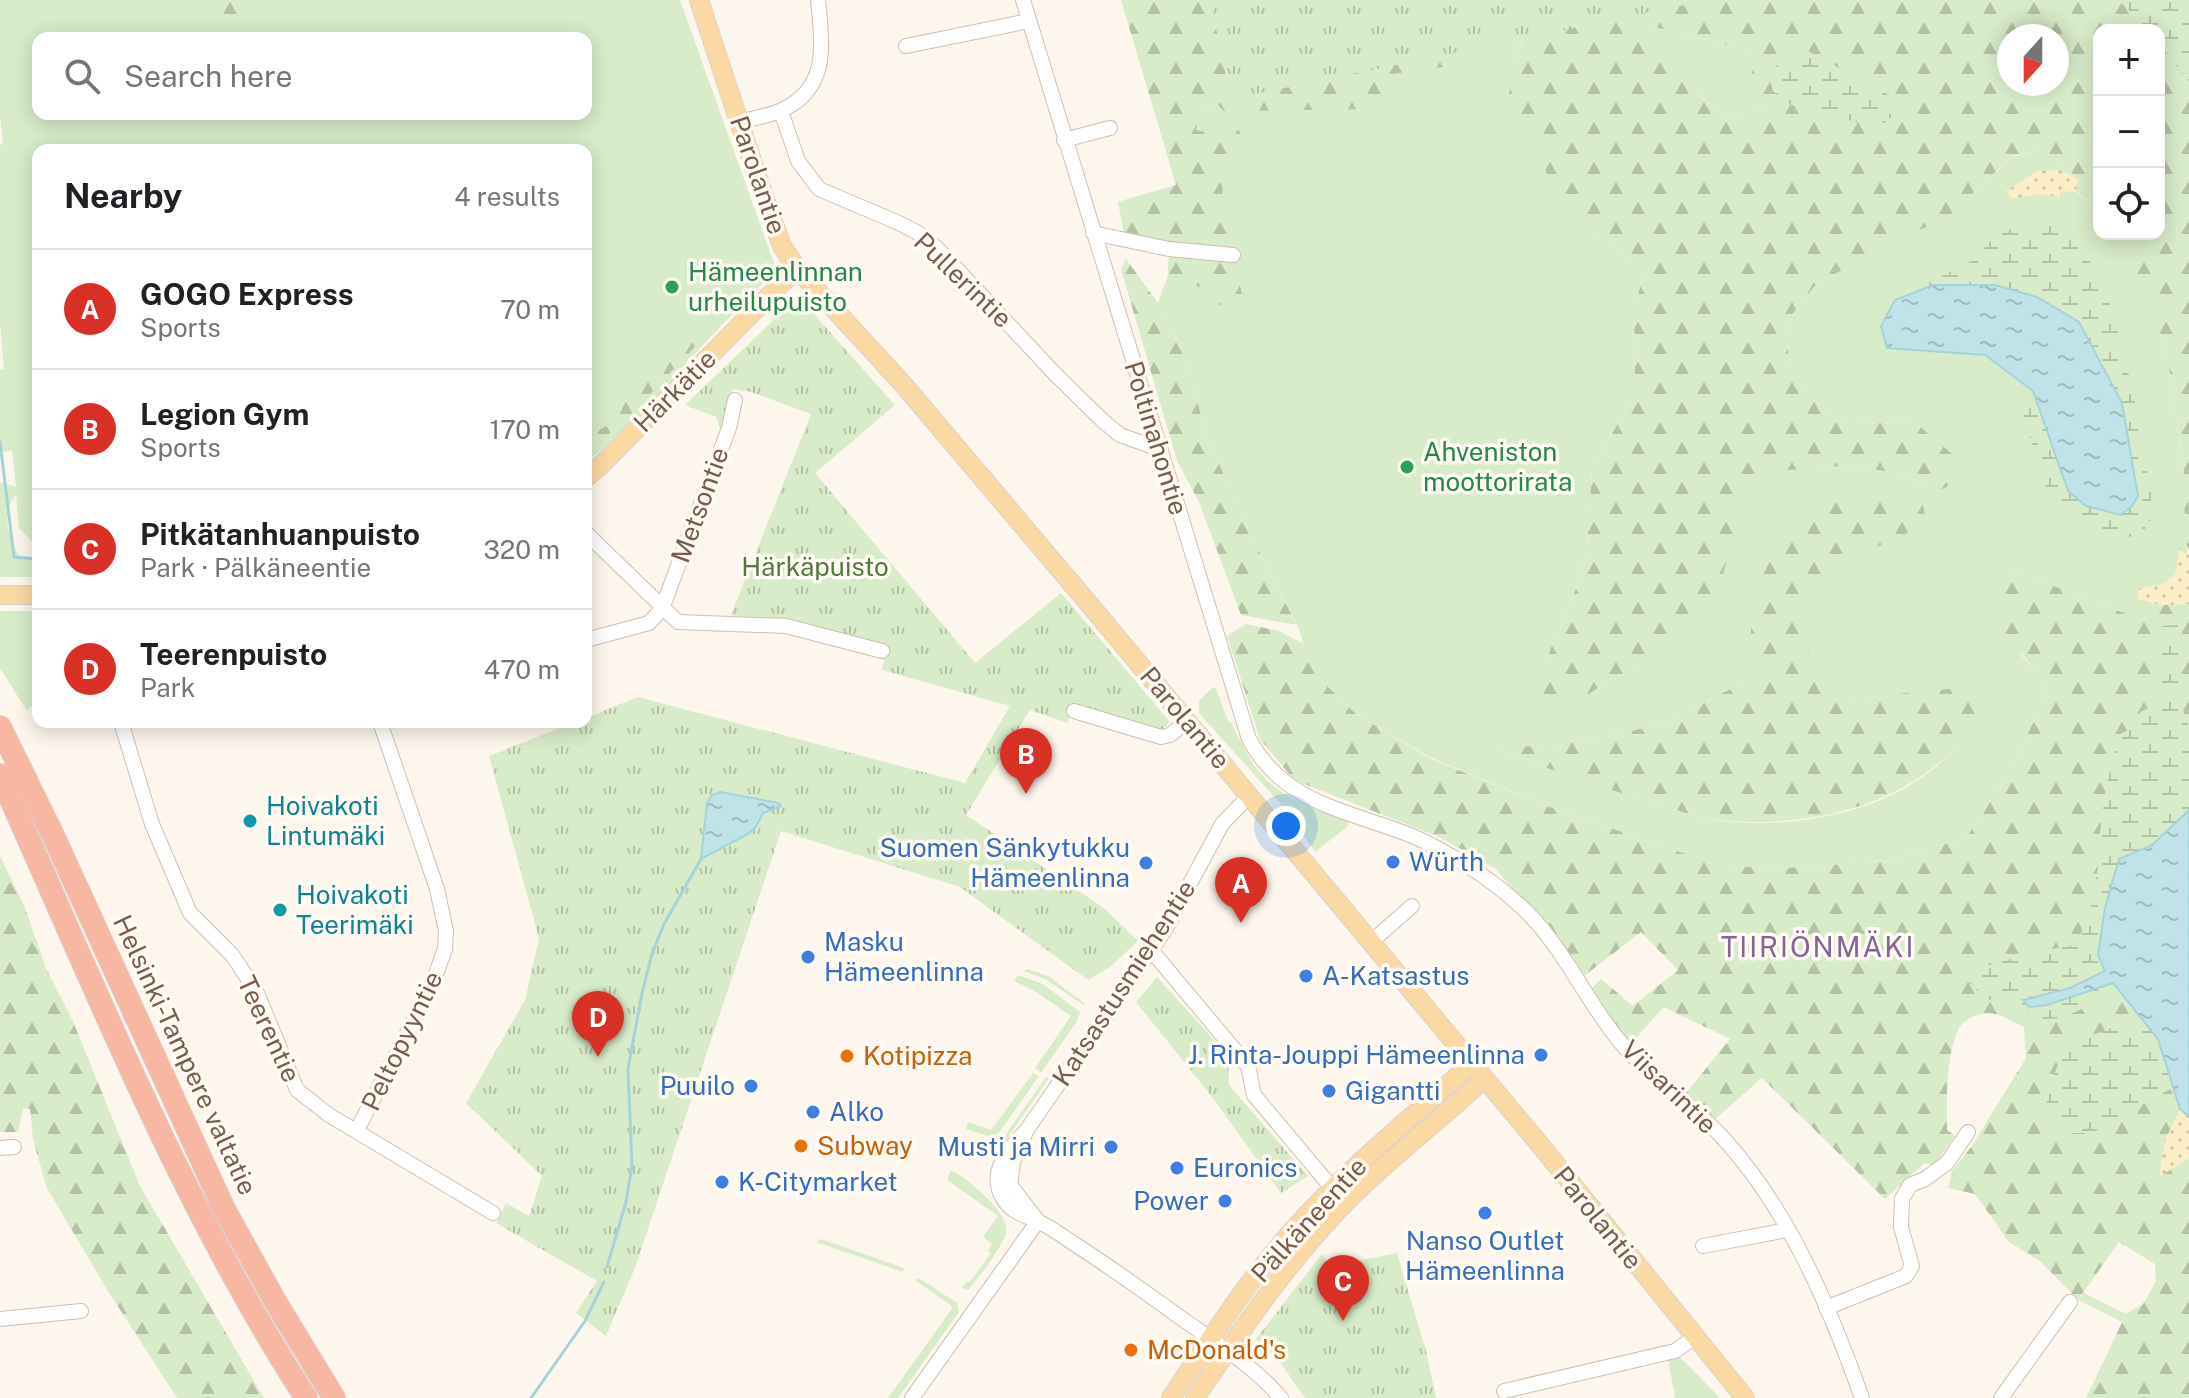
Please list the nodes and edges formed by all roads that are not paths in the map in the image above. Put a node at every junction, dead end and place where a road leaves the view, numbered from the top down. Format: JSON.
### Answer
{"nodes":[{"id":1,"x":699,"y":0,"type":"edge"},
{"id":2,"x":818,"y":0,"type":"edge"},
{"id":3,"x":1023,"y":0,"type":"edge"},
{"id":4,"x":1029,"y":21,"type":"junction"},
{"id":5,"x":906,"y":46,"type":"dead end"},
{"id":6,"x":781,"y":111,"type":"junction"},
{"id":7,"x":740,"y":122,"type":"junction"},
{"id":8,"x":1110,"y":128,"type":"dead end"},
{"id":9,"x":1064,"y":140,"type":"junction"},
{"id":10,"x":1093,"y":233,"type":"junction"},
{"id":11,"x":1233,"y":255,"type":"dead end"},
{"id":12,"x":798,"y":270,"type":"junction"},
{"id":13,"x":735,"y":400,"type":"dead end"},
{"id":14,"x":1159,"y":449,"type":"junction"},
{"id":15,"x":592,"y":472,"type":"edge"},
{"id":16,"x":592,"y":539,"type":"edge"},
{"id":17,"x":0,"y":595,"type":"edge"},
{"id":18,"x":32,"y":595,"type":"edge"},
{"id":19,"x":662,"y":609,"type":"junction"},
{"id":20,"x":592,"y":638,"type":"edge"},
{"id":21,"x":882,"y":651,"type":"dead end"},
{"id":22,"x":1074,"y":711,"type":"dead end"},
{"id":23,"x":1187,"y":721,"type":"junction"},
{"id":24,"x":0,"y":727,"type":"edge"},
{"id":25,"x":123,"y":728,"type":"edge"},
{"id":26,"x":382,"y":728,"type":"edge"},
{"id":27,"x":0,"y":775,"type":"edge"},
{"id":28,"x":1249,"y":796,"type":"junction"},
{"id":29,"x":1362,"y":818,"type":"joint"},
{"id":30,"x":1412,"y":906,"type":"dead end"},
{"id":31,"x":1371,"y":942,"type":"junction"},
{"id":32,"x":1151,"y":950,"type":"junction"},
{"id":33,"x":1472,"y":1063,"type":"junction"},
{"id":34,"x":1484,"y":1079,"type":"junction"},
{"id":35,"x":357,"y":1130,"type":"junction"},
{"id":36,"x":1968,"y":1132,"type":"dead end"},
{"id":37,"x":1332,"y":1188,"type":"junction"},
{"id":38,"x":493,"y":1213,"type":"dead end"},
{"id":39,"x":1038,"y":1221,"type":"junction"},
{"id":40,"x":1787,"y":1230,"type":"junction"},
{"id":41,"x":1703,"y":1246,"type":"dead end"},
{"id":42,"x":2070,"y":1302,"type":"dead end"},
{"id":43,"x":1826,"y":1308,"type":"junction"},
{"id":44,"x":81,"y":1311,"type":"dead end"},
{"id":45,"x":0,"y":1319,"type":"edge"},
{"id":46,"x":1695,"y":1337,"type":"junction"},
{"id":47,"x":1211,"y":1338,"type":"junction"},
{"id":48,"x":1227,"y":1350,"type":"junction"},
{"id":49,"x":1504,"y":1391,"type":"dead end"},
{"id":50,"x":306,"y":1398,"type":"edge"},
{"id":51,"x":334,"y":1398,"type":"edge"},
{"id":52,"x":912,"y":1398,"type":"edge"},
{"id":53,"x":1171,"y":1398,"type":"edge"},
{"id":54,"x":1195,"y":1398,"type":"edge"},
{"id":55,"x":1281,"y":1398,"type":"edge"},
{"id":56,"x":1745,"y":1398,"type":"edge"},
{"id":57,"x":1862,"y":1398,"type":"edge"},
{"id":58,"x":2001,"y":1398,"type":"edge"}],
"edges":[{"from":1,"to":7,"type":"main road","name":"Parolantie"},
{"from":2,"to":6,"type":"street"},
{"from":3,"to":4,"type":"street","name":"Poltinahontie"},
{"from":4,"to":5,"type":"street"},
{"from":4,"to":9,"type":"street","name":"Poltinahontie"},
{"from":6,"to":7,"type":"street"},
{"from":6,"to":14,"type":"street","name":"Pullerintie"},
{"from":7,"to":12,"type":"main road","name":"Parolantie"},
{"from":8,"to":9,"type":"street"},
{"from":9,"to":10,"type":"street","name":"Poltinahontie"},
{"from":10,"to":11,"type":"street"},
{"from":10,"to":14,"type":"street","name":"Poltinahontie"},
{"from":12,"to":15,"type":"main road","name":"Härkätie"},
{"from":12,"to":23,"type":"main road","name":"Parolantie"},
{"from":13,"to":19,"type":"street","name":"Metsontie"},
{"from":14,"to":29,"type":"street","name":"Poltinahontie"},
{"from":16,"to":19,"type":"street"},
{"from":17,"to":18,"type":"main road"},
{"from":19,"to":20,"type":"street"},
{"from":19,"to":21,"type":"street"},
{"from":22,"to":23,"type":"street"},
{"from":23,"to":28,"type":"main road","name":"Parolantie"},
{"from":24,"to":51,"type":"highway","name":"Helsinki-Tampere valtatie"},
{"from":25,"to":35,"type":"street","name":"Teerentie"},
{"from":26,"to":35,"type":"street","name":"Peltopyyntie"},
{"from":27,"to":50,"type":"highway","name":"Helsinki-Tampere valtatie"},
{"from":28,"to":31,"type":"main road","name":"Parolantie"},
{"from":28,"to":32,"type":"street","name":"Katsastusmiehentie"},
{"from":29,"to":40,"type":"street","name":"Viisarintie"},
{"from":30,"to":31,"type":"street"},
{"from":31,"to":33,"type":"main road","name":"Parolantie"},
{"from":32,"to":37,"type":"street"},
{"from":32,"to":39,"type":"street","name":"Katsastusmiehentie"},
{"from":33,"to":34,"type":"main road","name":"Parolantie"},
{"from":33,"to":37,"type":"main road","name":"Pälkäneentie"},
{"from":34,"to":46,"type":"main road","name":"Parolantie"},
{"from":34,"to":48,"type":"main road","name":"Pälkäneentie"},
{"from":35,"to":38,"type":"street","name":"Teerentie"},
{"from":36,"to":43,"type":"street"},
{"from":37,"to":47,"type":"main road","name":"Pälkäneentie"},
{"from":39,"to":47,"type":"street"},
{"from":39,"to":52,"type":"street"},
{"from":40,"to":41,"type":"street"},
{"from":40,"to":43,"type":"street","name":"Viisarintie"},
{"from":42,"to":58,"type":"street"},
{"from":43,"to":57,"type":"street","name":"Viisarintie"},
{"from":44,"to":45,"type":"street"},
{"from":46,"to":49,"type":"street"},
{"from":46,"to":56,"type":"main road","name":"Parolantie"},
{"from":47,"to":48,"type":"street"},
{"from":47,"to":53,"type":"main road","name":"Pälkäneentie"},
{"from":48,"to":54,"type":"main road","name":"Pälkäneentie"},
{"from":48,"to":55,"type":"street"}]}
